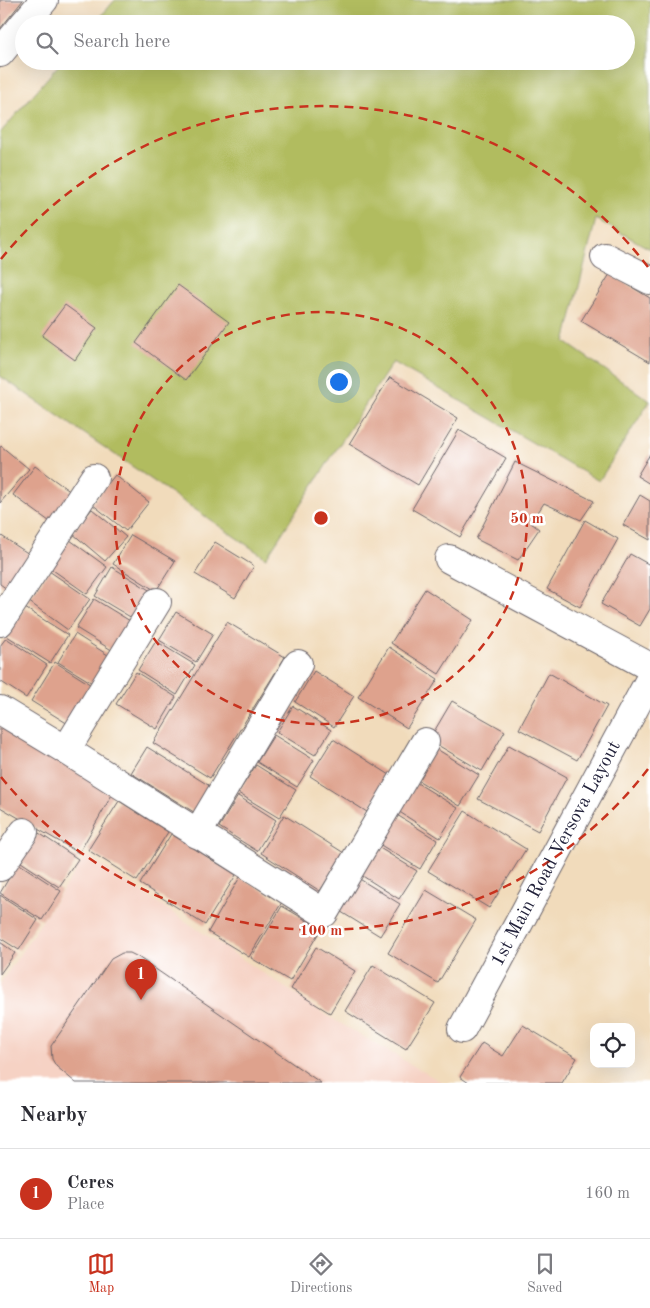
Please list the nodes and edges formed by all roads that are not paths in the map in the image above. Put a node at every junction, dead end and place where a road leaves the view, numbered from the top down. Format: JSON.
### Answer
{"nodes":[{"id":1,"x":44,"y":0,"type":"edge"},
{"id":2,"x":32,"y":15,"type":"edge"},
{"id":3,"x":15,"y":35,"type":"edge"},
{"id":4,"x":0,"y":53,"type":"edge"},
{"id":5,"x":605,"y":257,"type":"dead end"},
{"id":6,"x":650,"y":280,"type":"edge"},
{"id":7,"x":94,"y":478,"type":"dead end"},
{"id":8,"x":449,"y":559,"type":"dead end"},
{"id":9,"x":157,"y":602,"type":"dead end"},
{"id":10,"x":0,"y":622,"type":"edge"},
{"id":11,"x":298,"y":664,"type":"dead end"},
{"id":12,"x":650,"y":667,"type":"edge"},
{"id":13,"x":650,"y":679,"type":"edge"},
{"id":14,"x":0,"y":710,"type":"edge"},
{"id":15,"x":425,"y":742,"type":"dead end"},
{"id":16,"x":66,"y":750,"type":"junction"},
{"id":17,"x":24,"y":832,"type":"dead end"},
{"id":18,"x":198,"y":834,"type":"junction"},
{"id":19,"x":0,"y":867,"type":"edge"},
{"id":20,"x":462,"y":1028,"type":"dead end"}],
"edges":[{"from":1,"to":2,"type":"street"},
{"from":3,"to":4,"type":"street"},
{"from":5,"to":6,"type":"street"},
{"from":7,"to":10,"type":"street"},
{"from":8,"to":12,"type":"street"},
{"from":9,"to":16,"type":"street"},
{"from":11,"to":18,"type":"street"},
{"from":13,"to":20,"type":"street","name":"1st Main Road Versova Layout"},
{"from":14,"to":16,"type":"street"},
{"from":15,"to":18,"type":"street"},
{"from":16,"to":18,"type":"street"},
{"from":17,"to":19,"type":"street"}]}
